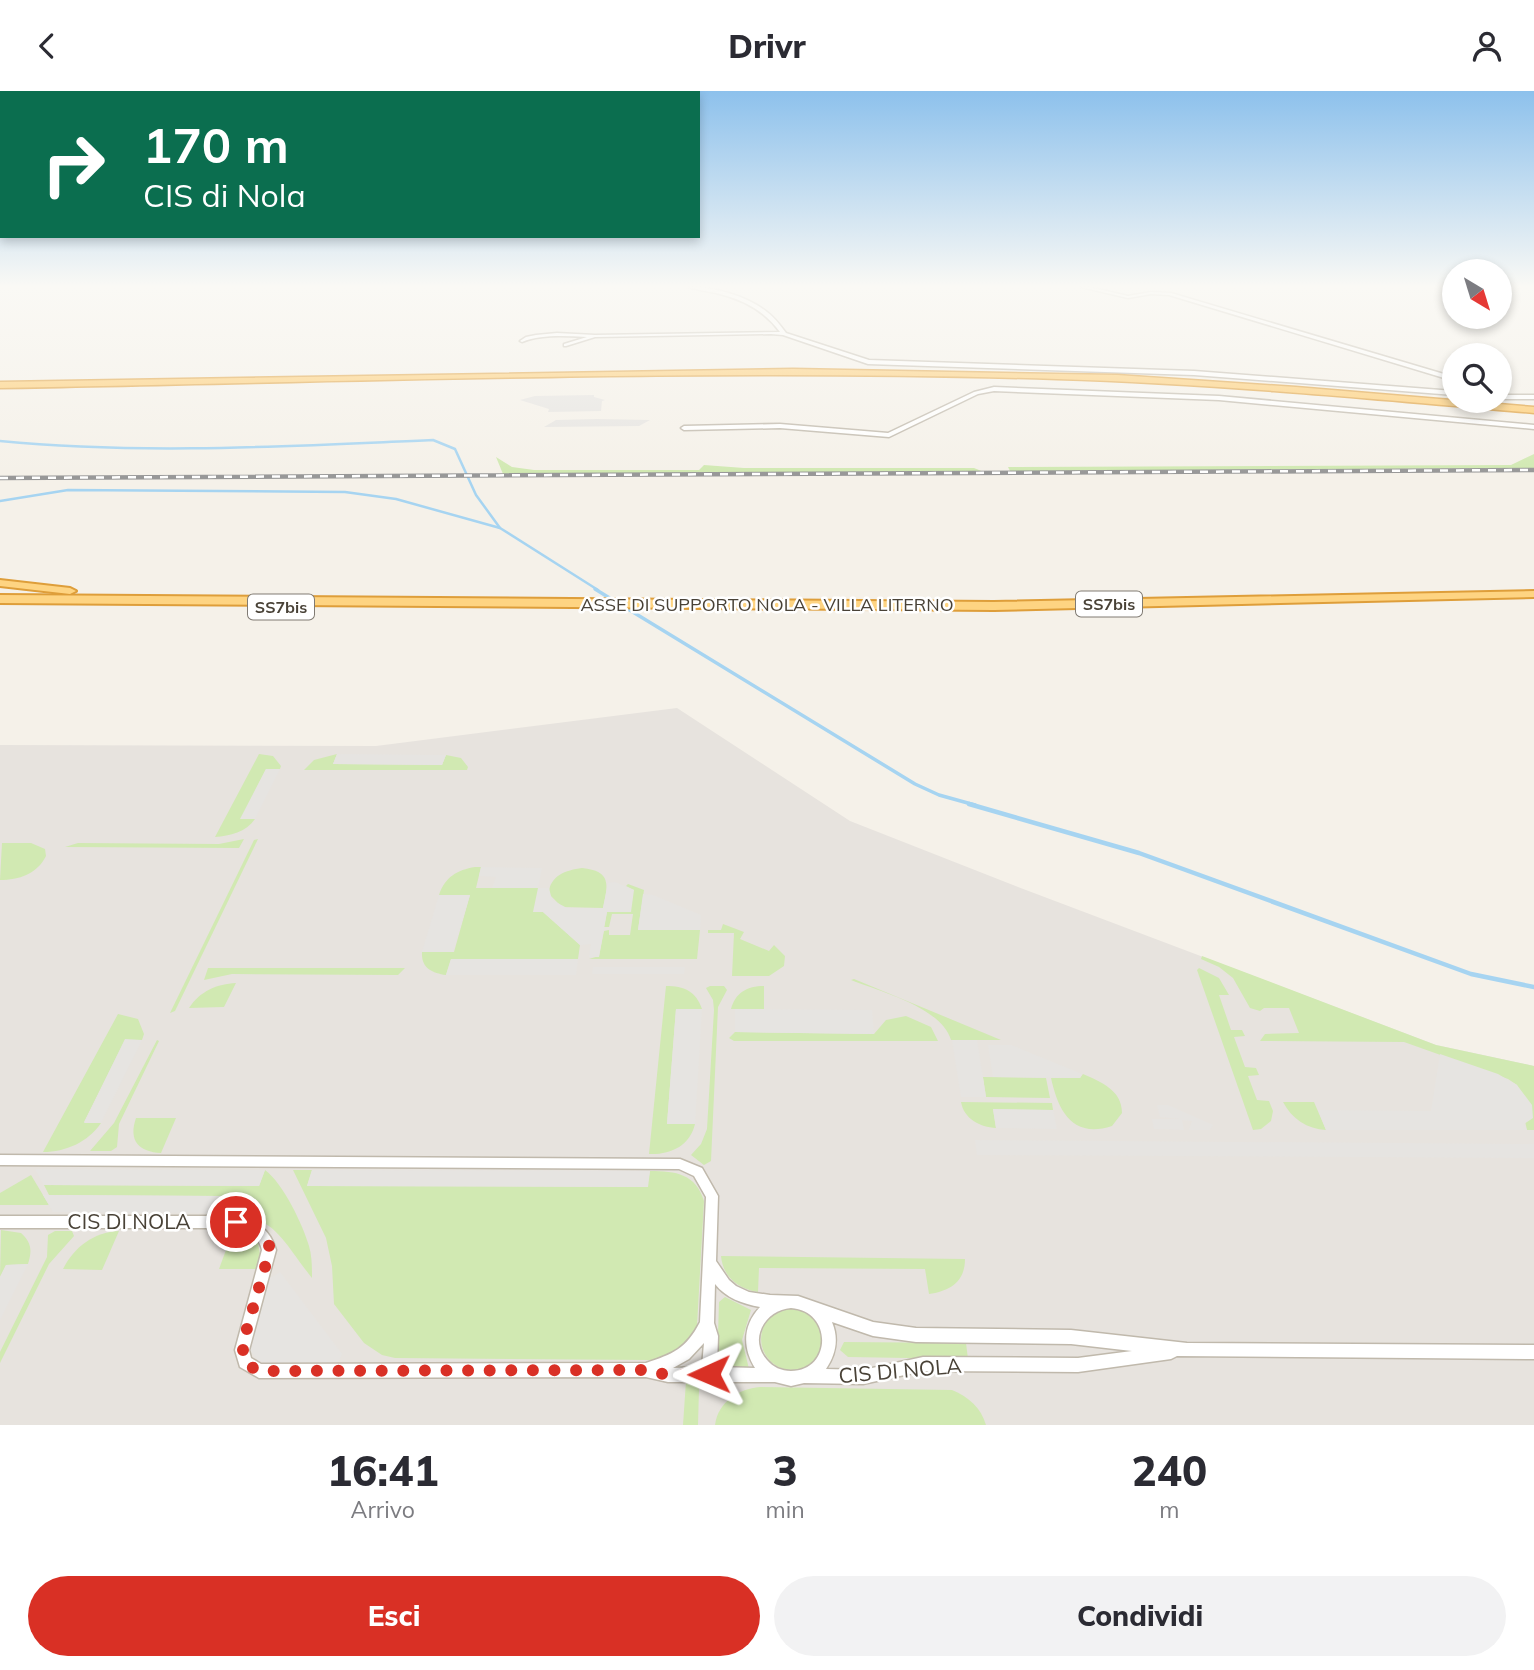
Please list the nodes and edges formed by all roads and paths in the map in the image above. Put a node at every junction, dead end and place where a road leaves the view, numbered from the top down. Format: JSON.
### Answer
{"nodes":[{"id":1,"x":830,"y":349,"type":"edge"},
{"id":2,"x":1354,"y":349,"type":"edge"},
{"id":3,"x":1442,"y":375,"type":"edge"},
{"id":4,"x":0,"y":388,"type":"edge"},
{"id":5,"x":1442,"y":392,"type":"edge"},
{"id":6,"x":1512,"y":396,"type":"edge"},
{"id":7,"x":1534,"y":397,"type":"edge"},
{"id":8,"x":1534,"y":413,"type":"edge"},
{"id":9,"x":1534,"y":427,"type":"edge"},
{"id":10,"x":684,"y":428,"type":"dead end"},
{"id":11,"x":0,"y":583,"type":"edge"},
{"id":12,"x":1534,"y":594,"type":"edge"},
{"id":13,"x":0,"y":599,"type":"edge"},
{"id":14,"x":403,"y":602,"type":"junction"},
{"id":15,"x":1534,"y":602,"type":"edge"},
{"id":16,"x":0,"y":605,"type":"edge"},
{"id":17,"x":557,"y":607,"type":"junction"},
{"id":18,"x":689,"y":608,"type":"junction"},
{"id":19,"x":0,"y":1160,"type":"edge"},
{"id":20,"x":0,"y":1221,"type":"edge"},
{"id":21,"x":711,"y":1260,"type":"junction"},
{"id":22,"x":789,"y":1301,"type":"junction"},
{"id":23,"x":814,"y":1309,"type":"junction"},
{"id":24,"x":707,"y":1323,"type":"junction"},
{"id":25,"x":1187,"y":1350,"type":"junction"},
{"id":26,"x":1534,"y":1352,"type":"edge"},
{"id":27,"x":646,"y":1370,"type":"junction"},
{"id":28,"x":709,"y":1374,"type":"junction"},
{"id":29,"x":776,"y":1375,"type":"junction"},
{"id":30,"x":803,"y":1376,"type":"junction"}],
"edges":[{"from":1,"to":5,"type":"street"},
{"from":2,"to":3,"type":"street"},
{"from":4,"to":8,"type":"highway"},
{"from":6,"to":7,"type":"street"},
{"from":9,"to":10,"type":"street"},
{"from":11,"to":14,"type":"highway"},
{"from":12,"to":18,"type":"highway","name":"ASSE DI SUPPORTO NOLA - VILLA LITERNO","number":"SS7bis"},
{"from":13,"to":14,"type":"highway","name":"ASSE DI SUPPORTO NOLA - VILLA LITERNO","number":"SS7bis"},
{"from":14,"to":17,"type":"highway","name":"ASSE DI SUPPORTO NOLA - VILLA LITERNO","number":"SS7bis"},
{"from":15,"to":18,"type":"highway","name":"ASSE DI SUPPORTO NOLA - VILLA LITERNO","number":"SS7bis"},
{"from":16,"to":17,"type":"highway","name":"ASSE DI SUPPORTO NOLA - VILLA LITERNO","number":"SS7bis"},
{"from":17,"to":18,"type":"highway","name":"ASSE DI SUPPORTO NOLA - VILLA LITERNO","number":"SS7bis"},
{"from":19,"to":21,"type":"street","name":"CIS DI NOLA"},
{"from":20,"to":27,"type":"street","name":"CIS DI NOLA"},
{"from":21,"to":22,"type":"street","name":"CIS DI NOLA"},
{"from":21,"to":24,"type":"street","name":"CIS DI NOLA"},
{"from":22,"to":23,"type":"street","name":"CIS DI NOLA"},
{"from":22,"to":29,"type":"street"},
{"from":23,"to":25,"type":"street","name":"CIS DI NOLA"},
{"from":23,"to":30,"type":"street","name":"CIS DI NOLA"},
{"from":24,"to":27,"type":"street","name":"CIS DI NOLA"},
{"from":24,"to":28,"type":"street","name":"CIS DI NOLA"},
{"from":25,"to":26,"type":"street"},
{"from":25,"to":30,"type":"street","name":"CIS DI NOLA"},
{"from":27,"to":28,"type":"street","name":"CIS DI NOLA"},
{"from":28,"to":29,"type":"street","name":"CIS DI NOLA"},
{"from":29,"to":30,"type":"street","name":"CIS DI NOLA"}]}
